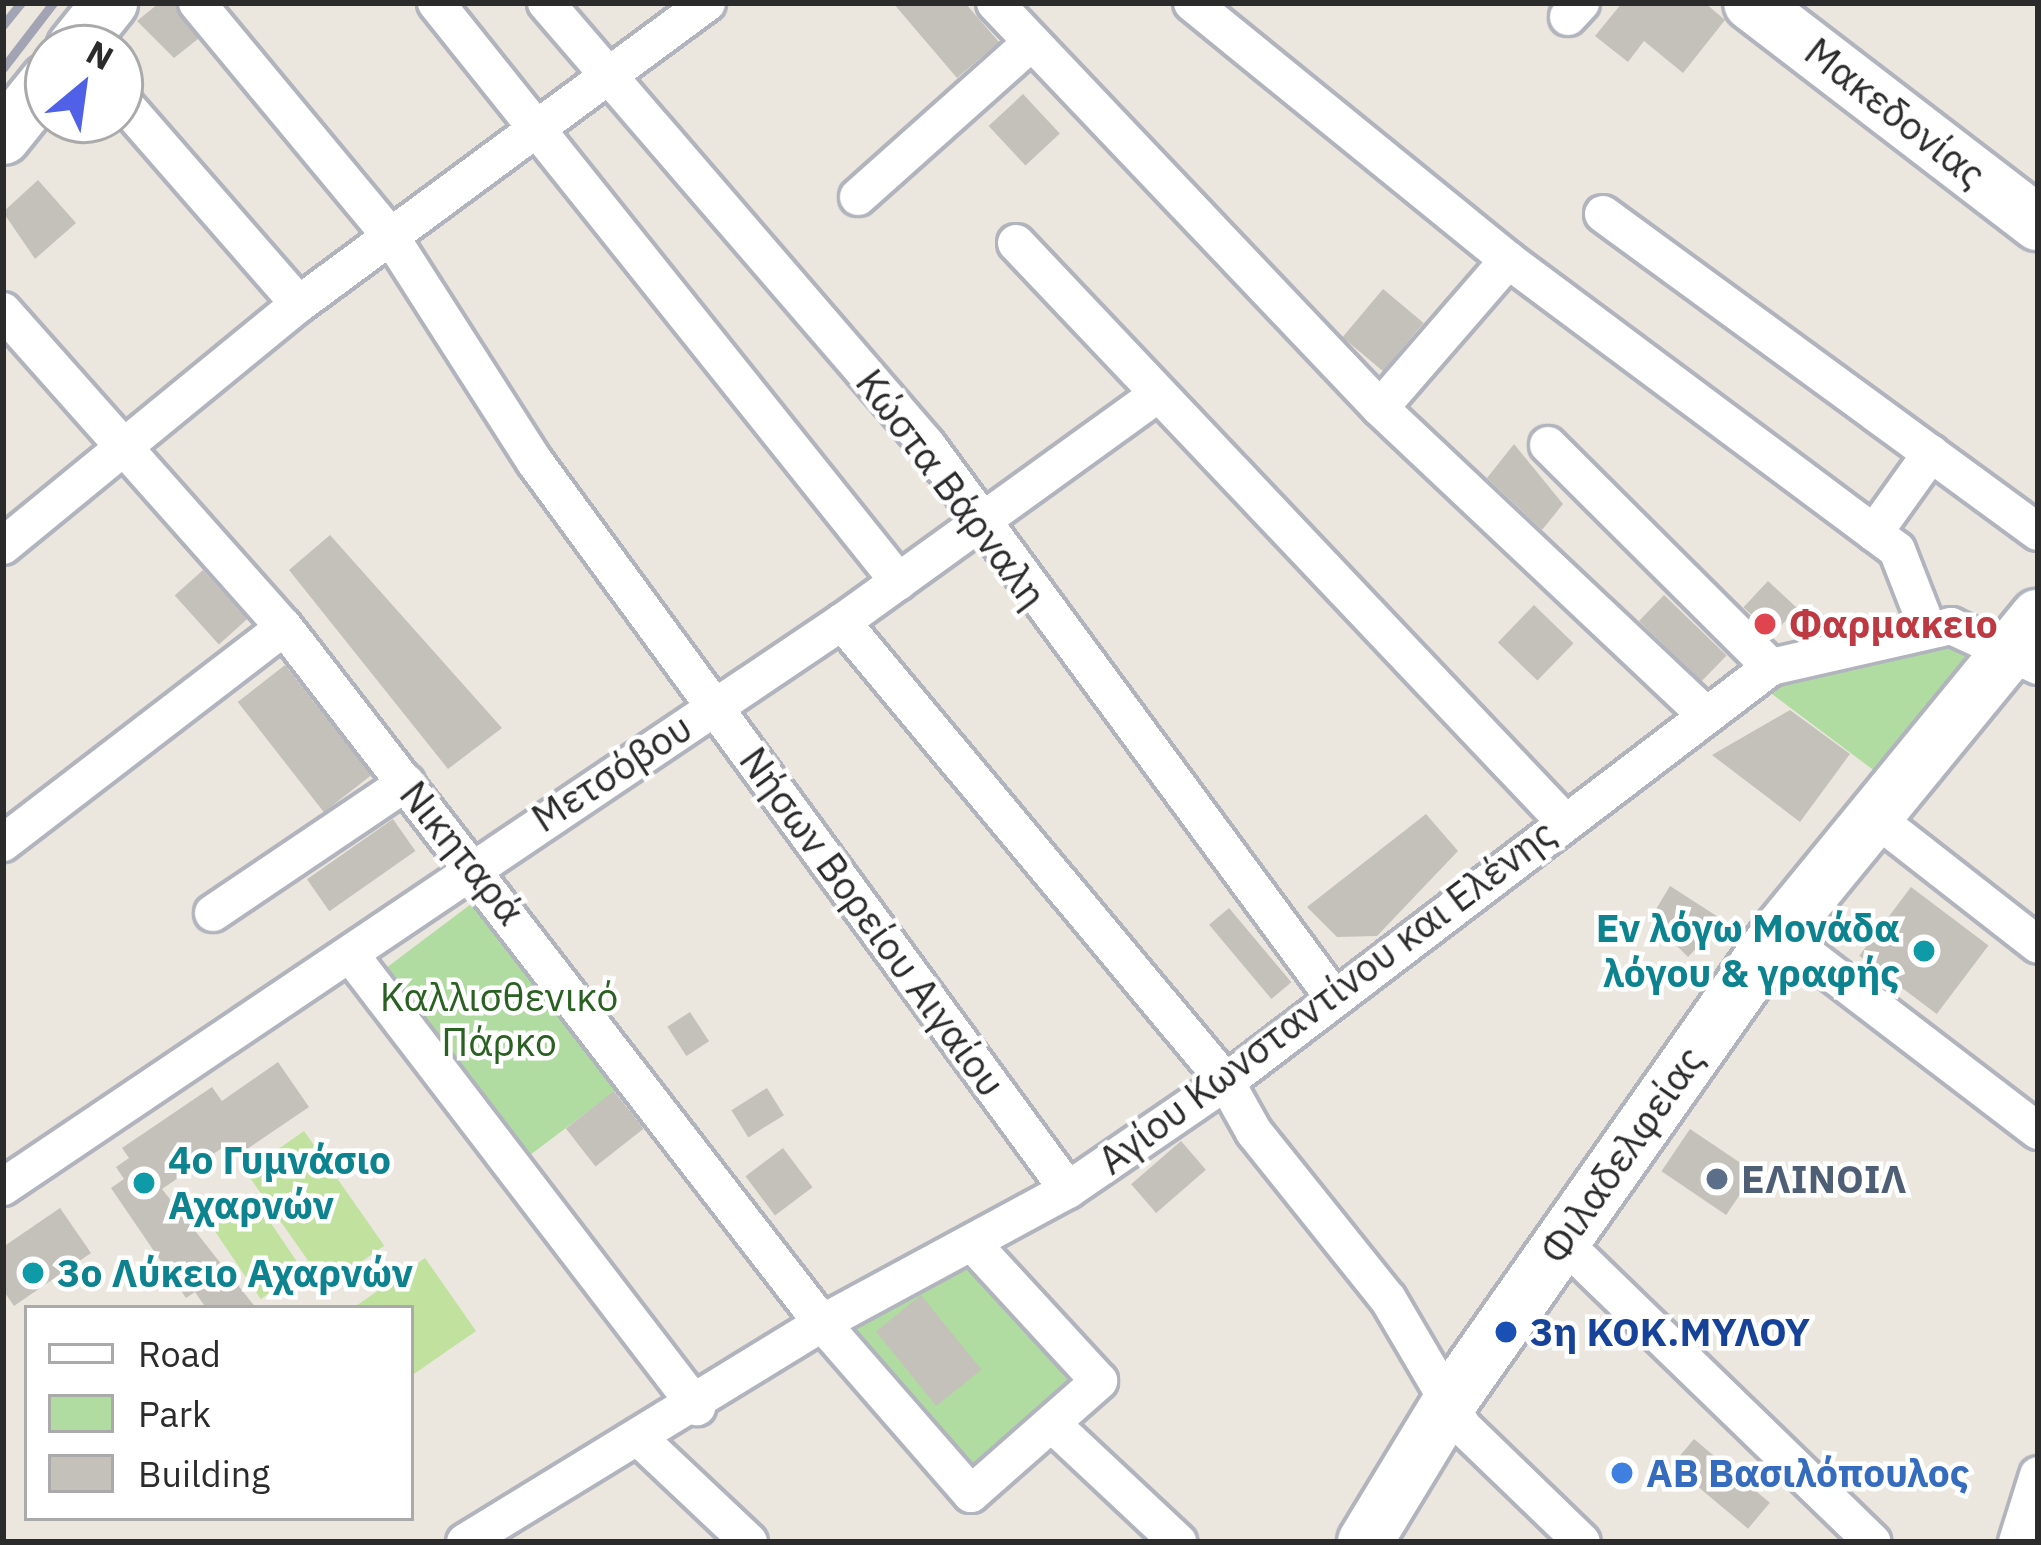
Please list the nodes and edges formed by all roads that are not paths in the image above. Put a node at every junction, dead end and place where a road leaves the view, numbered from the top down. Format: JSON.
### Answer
{"nodes":[{"id":1,"x":197,"y":3,"type":"edge"},
{"id":2,"x":436,"y":3,"type":"edge"},
{"id":3,"x":546,"y":3,"type":"edge"},
{"id":4,"x":706,"y":3,"type":"edge"},
{"id":5,"x":995,"y":3,"type":"edge"},
{"id":6,"x":1192,"y":3,"type":"edge"},
{"id":7,"x":1751,"y":3,"type":"edge"},
{"id":8,"x":1030,"y":44,"type":"junction"},
{"id":9,"x":608,"y":76,"type":"junction"},
{"id":10,"x":24,"y":111,"type":"edge"},
{"id":11,"x":144,"y":126,"type":"edge"},
{"id":12,"x":536,"y":126,"type":"junction"},
{"id":13,"x":3,"y":137,"type":"edge"},
{"id":14,"x":858,"y":197,"type":"dead end"},
{"id":15,"x":1603,"y":214,"type":"dead end"},
{"id":16,"x":2038,"y":224,"type":"edge"},
{"id":17,"x":392,"y":237,"type":"junction"},
{"id":18,"x":1016,"y":243,"type":"dead end"},
{"id":19,"x":1508,"y":260,"type":"junction"},
{"id":20,"x":299,"y":304,"type":"junction"},
{"id":21,"x":3,"y":311,"type":"edge"},
{"id":22,"x":1157,"y":394,"type":"junction"},
{"id":23,"x":1380,"y":408,"type":"junction"},
{"id":24,"x":1548,"y":445,"type":"dead end"},
{"id":25,"x":123,"y":446,"type":"junction"},
{"id":26,"x":1930,"y":453,"type":"junction"},
{"id":27,"x":979,"y":525,"type":"junction"},
{"id":28,"x":1874,"y":532,"type":"junction"},
{"id":29,"x":2038,"y":532,"type":"edge"},
{"id":30,"x":3,"y":546,"type":"edge"},
{"id":31,"x":899,"y":582,"type":"junction"},
{"id":32,"x":842,"y":622,"type":"junction"},
{"id":33,"x":284,"y":627,"type":"junction"},
{"id":34,"x":1927,"y":627,"type":"junction"},
{"id":35,"x":2030,"y":644,"type":"edge"},
{"id":36,"x":1772,"y":667,"type":"junction"},
{"id":37,"x":714,"y":707,"type":"junction"},
{"id":38,"x":1702,"y":711,"type":"junction"},
{"id":39,"x":406,"y":783,"type":"junction"},
{"id":40,"x":1873,"y":817,"type":"junction"},
{"id":41,"x":1563,"y":820,"type":"junction"},
{"id":42,"x":3,"y":843,"type":"edge"},
{"id":43,"x":472,"y":863,"type":"junction"},
{"id":44,"x":213,"y":913,"type":"dead end"},
{"id":45,"x":1779,"y":933,"type":"junction"},
{"id":46,"x":2038,"y":945,"type":"edge"},
{"id":47,"x":350,"y":954,"type":"junction"},
{"id":48,"x":1331,"y":994,"type":"junction"},
{"id":49,"x":1226,"y":1082,"type":"junction"},
{"id":50,"x":2038,"y":1131,"type":"edge"},
{"id":51,"x":3,"y":1187,"type":"edge"},
{"id":52,"x":1068,"y":1190,"type":"junction"},
{"id":53,"x":1563,"y":1242,"type":"junction"},
{"id":54,"x":974,"y":1246,"type":"junction"},
{"id":55,"x":822,"y":1323,"type":"junction"},
{"id":56,"x":1451,"y":1400,"type":"junction"},
{"id":57,"x":698,"y":1407,"type":"junction"},
{"id":58,"x":1052,"y":1424,"type":"junction"},
{"id":59,"x":642,"y":1441,"type":"junction"},
{"id":60,"x":2038,"y":1475,"type":"edge"},
{"id":61,"x":465,"y":1542,"type":"edge"},
{"id":62,"x":748,"y":1542,"type":"edge"},
{"id":63,"x":1178,"y":1542,"type":"edge"},
{"id":64,"x":1365,"y":1542,"type":"edge"},
{"id":65,"x":1582,"y":1542,"type":"edge"},
{"id":66,"x":1873,"y":1542,"type":"edge"},
{"id":67,"x":2017,"y":1542,"type":"edge"}],
"edges":[{"from":1,"to":17,"type":"street","name":"Νήσων Βορείου Αιγαίου"},
{"from":2,"to":12,"type":"street"},
{"from":3,"to":9,"type":"street","name":"Κώστα Βάρναλη"},
{"from":4,"to":9,"type":"street"},
{"from":5,"to":8,"type":"street"},
{"from":6,"to":19,"type":"street"},
{"from":7,"to":16,"type":"main road","name":"Μακεδονίας"},
{"from":8,"to":14,"type":"street"},
{"from":8,"to":23,"type":"street"},
{"from":9,"to":12,"type":"street"},
{"from":9,"to":27,"type":"street","name":"Κώστα Βάρναλη"},
{"from":10,"to":13,"type":"main road"},
{"from":11,"to":20,"type":"street"},
{"from":12,"to":17,"type":"street"},
{"from":12,"to":31,"type":"street"},
{"from":15,"to":26,"type":"street"},
{"from":17,"to":20,"type":"street"},
{"from":17,"to":37,"type":"street","name":"Νήσων Βορείου Αιγαίου"},
{"from":18,"to":22,"type":"street"},
{"from":19,"to":23,"type":"street"},
{"from":19,"to":28,"type":"street"},
{"from":20,"to":25,"type":"street"},
{"from":21,"to":25,"type":"street","name":"Νικηταρά"},
{"from":22,"to":27,"type":"street","name":"Μετσόβου"},
{"from":22,"to":41,"type":"street"},
{"from":23,"to":38,"type":"street"},
{"from":24,"to":36,"type":"street"},
{"from":25,"to":30,"type":"street"},
{"from":25,"to":33,"type":"street","name":"Νικηταρά"},
{"from":26,"to":28,"type":"street"},
{"from":26,"to":29,"type":"street"},
{"from":27,"to":31,"type":"street","name":"Μετσόβου"},
{"from":27,"to":48,"type":"street","name":"Κώστα Βάρναλη"},
{"from":28,"to":34,"type":"street"},
{"from":31,"to":32,"type":"street","name":"Μετσόβου"},
{"from":32,"to":37,"type":"street","name":"Μετσόβου"},
{"from":32,"to":49,"type":"street"},
{"from":33,"to":39,"type":"street","name":"Νικηταρά"},
{"from":33,"to":42,"type":"street"},
{"from":34,"to":35,"type":"street","name":"Αγίου Κωνσταντίνου και Ελένης"},
{"from":34,"to":36,"type":"street","name":"Αγίου Κωνσταντίνου και Ελένης"},
{"from":35,"to":40,"type":"main road","name":"Φιλαδελφείας"},
{"from":36,"to":38,"type":"street","name":"Αγίου Κωνσταντίνου και Ελένης"},
{"from":37,"to":43,"type":"street","name":"Μετσόβου"},
{"from":37,"to":52,"type":"street","name":"Νήσων Βορείου Αιγαίου"},
{"from":38,"to":41,"type":"street","name":"Αγίου Κωνσταντίνου και Ελένης"},
{"from":39,"to":43,"type":"street","name":"Νικηταρά"},
{"from":39,"to":44,"type":"street"},
{"from":40,"to":45,"type":"main road","name":"Φιλαδελφείας"},
{"from":40,"to":46,"type":"street"},
{"from":41,"to":48,"type":"street","name":"Αγίου Κωνσταντίνου και Ελένης"},
{"from":43,"to":47,"type":"street","name":"Μετσόβου"},
{"from":43,"to":55,"type":"street","name":"Νικηταρά"},
{"from":45,"to":50,"type":"street"},
{"from":45,"to":53,"type":"main road","name":"Φιλαδελφείας"},
{"from":47,"to":51,"type":"street","name":"Μετσόβου"},
{"from":47,"to":57,"type":"street"},
{"from":48,"to":49,"type":"street","name":"Αγίου Κωνσταντίνου και Ελένης"},
{"from":49,"to":52,"type":"street","name":"Αγίου Κωνσταντίνου και Ελένης"},
{"from":49,"to":56,"type":"street"},
{"from":52,"to":54,"type":"street","name":"Αγίου Κωνσταντίνου και Ελένης"},
{"from":53,"to":56,"type":"main road","name":"Φιλαδελφείας"},
{"from":53,"to":66,"type":"street"},
{"from":54,"to":55,"type":"street","name":"Αγίου Κωνσταντίνου και Ελένης"},
{"from":54,"to":58,"type":"street","name":"Νικηταρά"},
{"from":55,"to":57,"type":"street","name":"Αγίου Κωνσταντίνου και Ελένης"},
{"from":55,"to":58,"type":"street","name":"Νικηταρά"},
{"from":56,"to":64,"type":"main road","name":"Φιλαδελφείας"},
{"from":56,"to":65,"type":"street"},
{"from":57,"to":59,"type":"street","name":"Αγίου Κωνσταντίνου και Ελένης"},
{"from":58,"to":63,"type":"street"},
{"from":59,"to":61,"type":"street","name":"Αγίου Κωνσταντίνου και Ελένης"},
{"from":59,"to":62,"type":"street"},
{"from":60,"to":67,"type":"street"}]}
